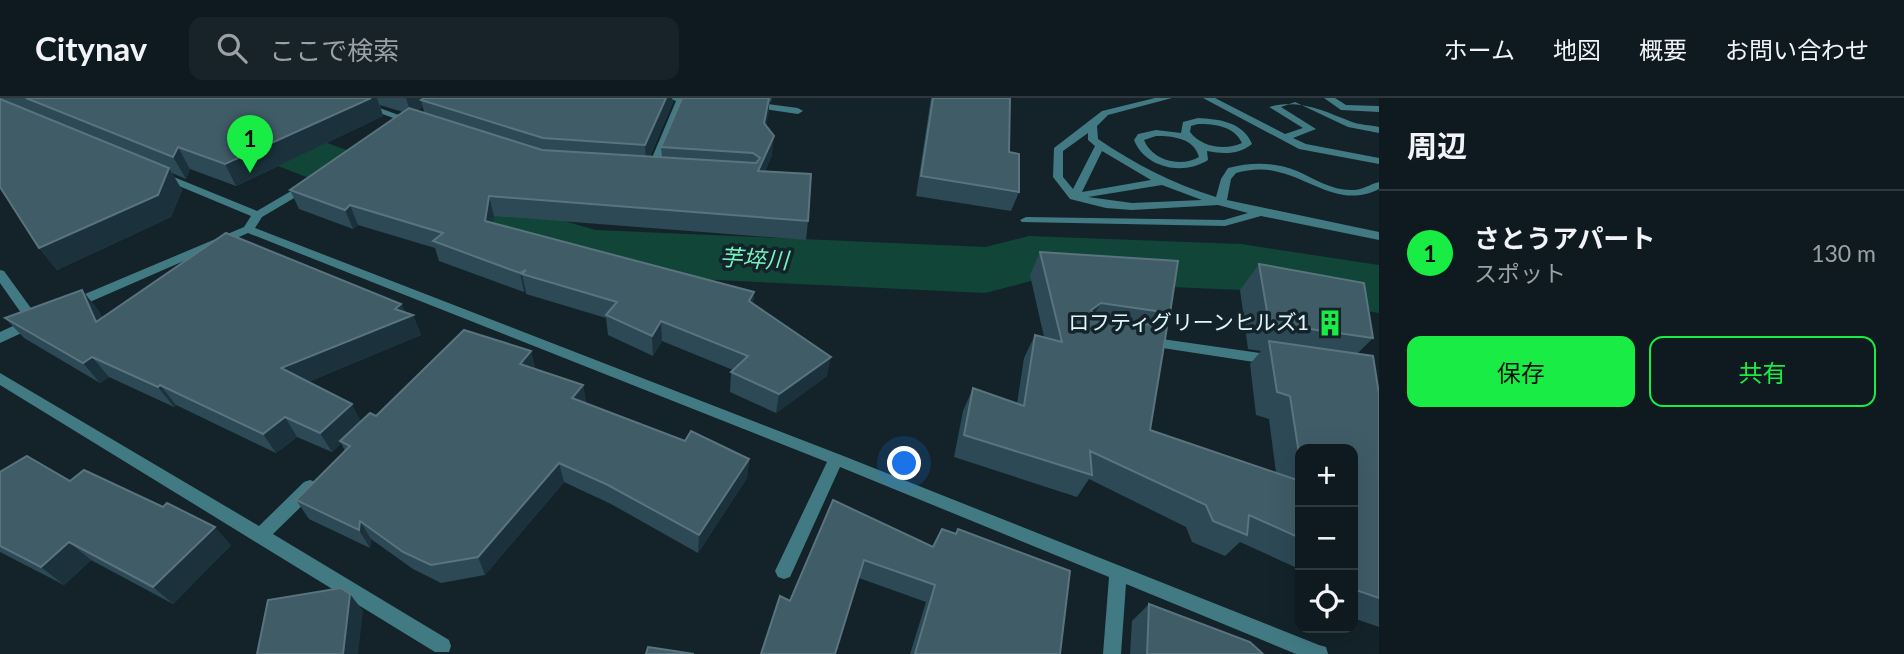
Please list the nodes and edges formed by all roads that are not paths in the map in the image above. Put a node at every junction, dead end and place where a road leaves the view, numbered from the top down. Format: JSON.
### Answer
{"nodes":[{"id":1,"x":343,"y":98,"type":"edge"},
{"id":2,"x":1167,"y":98,"type":"edge"},
{"id":3,"x":1208,"y":98,"type":"edge"},
{"id":4,"x":1294,"y":98,"type":"edge"},
{"id":5,"x":1329,"y":98,"type":"edge"},
{"id":6,"x":681,"y":99,"type":"edge"},
{"id":7,"x":746,"y":104,"type":"edge"},
{"id":8,"x":1379,"y":109,"type":"edge"},
{"id":9,"x":798,"y":111,"type":"dead end"},
{"id":10,"x":1256,"y":123,"type":"junction"},
{"id":11,"x":1092,"y":125,"type":"junction"},
{"id":12,"x":403,"y":128,"type":"edge"},
{"id":13,"x":1236,"y":129,"type":"junction"},
{"id":14,"x":1379,"y":130,"type":"edge"},
{"id":15,"x":1285,"y":137,"type":"junction"},
{"id":16,"x":1194,"y":142,"type":"junction"},
{"id":17,"x":1100,"y":146,"type":"junction"},
{"id":18,"x":1149,"y":155,"type":"junction"},
{"id":19,"x":1377,"y":160,"type":"edge"},
{"id":20,"x":1126,"y":165,"type":"junction"},
{"id":21,"x":148,"y":170,"type":"edge"},
{"id":22,"x":638,"y":171,"type":"edge"},
{"id":23,"x":651,"y":172,"type":"junction"},
{"id":24,"x":663,"y":173,"type":"edge"},
{"id":25,"x":322,"y":177,"type":"edge"},
{"id":26,"x":1158,"y":182,"type":"junction"},
{"id":27,"x":1379,"y":183,"type":"edge"},
{"id":28,"x":1074,"y":197,"type":"junction"},
{"id":29,"x":1221,"y":201,"type":"junction"},
{"id":30,"x":1260,"y":212,"type":"junction"},
{"id":31,"x":258,"y":215,"type":"junction"},
{"id":32,"x":1026,"y":220,"type":"dead end"},
{"id":33,"x":248,"y":229,"type":"junction"},
{"id":34,"x":1379,"y":236,"type":"edge"},
{"id":35,"x":0,"y":274,"type":"edge"},
{"id":36,"x":59,"y":311,"type":"edge"},
{"id":37,"x":0,"y":338,"type":"edge"},
{"id":38,"x":1129,"y":340,"type":"edge"},
{"id":39,"x":1291,"y":363,"type":"edge"},
{"id":40,"x":0,"y":378,"type":"edge"},
{"id":41,"x":836,"y":459,"type":"junction"},
{"id":42,"x":318,"y":479,"type":"edge"},
{"id":43,"x":261,"y":536,"type":"junction"},
{"id":44,"x":784,"y":571,"type":"dead end"},
{"id":45,"x":1118,"y":574,"type":"junction"},
{"id":46,"x":442,"y":646,"type":"dead end"},
{"id":47,"x":1112,"y":654,"type":"edge"},
{"id":48,"x":1319,"y":654,"type":"edge"}],
"edges":[{"from":1,"to":12,"type":"street"},
{"from":2,"to":11,"type":"street"},
{"from":3,"to":10,"type":"street"},
{"from":4,"to":14,"type":"street"},
{"from":4,"to":15,"type":"street"},
{"from":5,"to":8,"type":"street"},
{"from":6,"to":23,"type":"street"},
{"from":7,"to":9,"type":"street"},
{"from":10,"to":13,"type":"street"},
{"from":10,"to":15,"type":"street"},
{"from":11,"to":17,"type":"street"},
{"from":11,"to":28,"type":"street"},
{"from":13,"to":16,"type":"street"},
{"from":13,"to":16,"type":"street"},
{"from":15,"to":19,"type":"street"},
{"from":16,"to":18,"type":"street"},
{"from":16,"to":18,"type":"street"},
{"from":17,"to":20,"type":"street"},
{"from":17,"to":28,"type":"street"},
{"from":18,"to":20,"type":"street"},
{"from":19,"to":27,"type":"street"},
{"from":20,"to":26,"type":"street"},
{"from":21,"to":31,"type":"street"},
{"from":22,"to":23,"type":"street"},
{"from":23,"to":24,"type":"street"},
{"from":25,"to":31,"type":"street"},
{"from":26,"to":28,"type":"street"},
{"from":26,"to":29,"type":"street"},
{"from":27,"to":29,"type":"street"},
{"from":28,"to":29,"type":"street"},
{"from":29,"to":30,"type":"street"},
{"from":30,"to":32,"type":"street"},
{"from":30,"to":34,"type":"street"},
{"from":31,"to":33,"type":"street"},
{"from":33,"to":36,"type":"street"},
{"from":33,"to":41,"type":"street"},
{"from":35,"to":37,"type":"street"},
{"from":38,"to":39,"type":"street"},
{"from":40,"to":43,"type":"street"},
{"from":41,"to":44,"type":"street"},
{"from":41,"to":45,"type":"street"},
{"from":42,"to":43,"type":"street"},
{"from":43,"to":46,"type":"street"},
{"from":45,"to":47,"type":"street"},
{"from":45,"to":48,"type":"street"}]}
